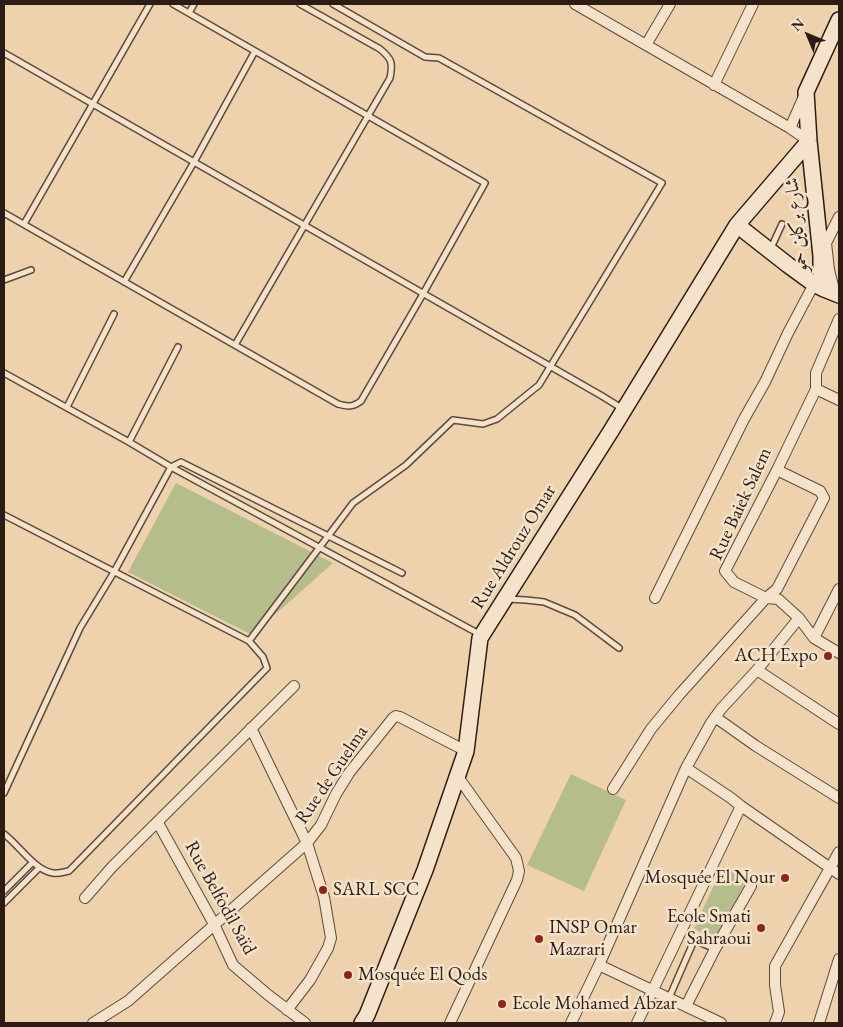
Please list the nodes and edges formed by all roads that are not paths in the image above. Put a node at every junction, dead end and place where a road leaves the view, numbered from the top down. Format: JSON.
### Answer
{"nodes":[{"id":1,"x":150,"y":4,"type":"edge"},
{"id":2,"x":175,"y":4,"type":"edge"},
{"id":3,"x":194,"y":4,"type":"edge"},
{"id":4,"x":300,"y":4,"type":"edge"},
{"id":5,"x":333,"y":4,"type":"edge"},
{"id":6,"x":575,"y":4,"type":"edge"},
{"id":7,"x":670,"y":4,"type":"edge"},
{"id":8,"x":753,"y":4,"type":"edge"},
{"id":9,"x":189,"y":13,"type":"junction"},
{"id":10,"x":839,"y":20,"type":"edge"},
{"id":11,"x":646,"y":44,"type":"junction"},
{"id":12,"x":255,"y":51,"type":"junction"},
{"id":13,"x":4,"y":54,"type":"edge"},
{"id":14,"x":714,"y":85,"type":"junction"},
{"id":15,"x":806,"y":92,"type":"junction"},
{"id":16,"x":93,"y":104,"type":"junction"},
{"id":17,"x":368,"y":115,"type":"junction"},
{"id":18,"x":790,"y":128,"type":"junction"},
{"id":19,"x":809,"y":142,"type":"junction"},
{"id":20,"x":194,"y":162,"type":"junction"},
{"id":21,"x":4,"y":213,"type":"edge"},
{"id":22,"x":839,"y":217,"type":"edge"},
{"id":23,"x":24,"y":224,"type":"junction"},
{"id":24,"x":782,"y":224,"type":"dead end"},
{"id":25,"x":737,"y":225,"type":"junction"},
{"id":26,"x":304,"y":226,"type":"junction"},
{"id":27,"x":823,"y":250,"type":"junction"},
{"id":28,"x":770,"y":251,"type":"junction"},
{"id":29,"x":31,"y":270,"type":"dead end"},
{"id":30,"x":4,"y":280,"type":"edge"},
{"id":31,"x":124,"y":282,"type":"junction"},
{"id":32,"x":828,"y":290,"type":"edge"},
{"id":33,"x":423,"y":294,"type":"junction"},
{"id":34,"x":114,"y":314,"type":"dead end"},
{"id":35,"x":839,"y":320,"type":"edge"},
{"id":36,"x":235,"y":345,"type":"junction"},
{"id":37,"x":178,"y":347,"type":"dead end"},
{"id":38,"x":550,"y":366,"type":"junction"},
{"id":39,"x":4,"y":373,"type":"edge"},
{"id":40,"x":816,"y":389,"type":"junction"},
{"id":41,"x":839,"y":400,"type":"edge"},
{"id":42,"x":67,"y":407,"type":"junction"},
{"id":43,"x":624,"y":410,"type":"junction"},
{"id":44,"x":129,"y":442,"type":"junction"},
{"id":45,"x":171,"y":467,"type":"junction"},
{"id":46,"x":777,"y":470,"type":"junction"},
{"id":47,"x":4,"y":514,"type":"edge"},
{"id":48,"x":321,"y":547,"type":"junction"},
{"id":49,"x":114,"y":572,"type":"junction"},
{"id":50,"x":402,"y":573,"type":"dead end"},
{"id":51,"x":839,"y":589,"type":"edge"},
{"id":52,"x":655,"y":598,"type":"dead end"},
{"id":53,"x":766,"y":598,"type":"junction"},
{"id":54,"x":504,"y":599,"type":"junction"},
{"id":55,"x":799,"y":618,"type":"junction"},
{"id":56,"x":482,"y":635,"type":"junction"},
{"id":57,"x":814,"y":638,"type":"junction"},
{"id":58,"x":249,"y":641,"type":"junction"},
{"id":59,"x":619,"y":648,"type":"dead end"},
{"id":60,"x":839,"y":653,"type":"edge"},
{"id":61,"x":757,"y":670,"type":"junction"},
{"id":62,"x":294,"y":686,"type":"dead end"},
{"id":63,"x":715,"y":717,"type":"junction"},
{"id":64,"x":839,"y":724,"type":"edge"},
{"id":65,"x":251,"y":728,"type":"junction"},
{"id":66,"x":466,"y":750,"type":"junction"},
{"id":67,"x":686,"y":768,"type":"junction"},
{"id":68,"x":458,"y":777,"type":"junction"},
{"id":69,"x":613,"y":788,"type":"dead end"},
{"id":70,"x":4,"y":793,"type":"edge"},
{"id":71,"x":839,"y":798,"type":"edge"},
{"id":72,"x":741,"y":806,"type":"junction"},
{"id":73,"x":158,"y":822,"type":"junction"},
{"id":74,"x":4,"y":834,"type":"edge"},
{"id":75,"x":307,"y":843,"type":"junction"},
{"id":76,"x":839,"y":852,"type":"edge"},
{"id":77,"x":32,"y":862,"type":"junction"},
{"id":78,"x":39,"y":868,"type":"junction"},
{"id":79,"x":830,"y":868,"type":"junction"},
{"id":80,"x":839,"y":874,"type":"edge"},
{"id":81,"x":751,"y":886,"type":"dead end"},
{"id":82,"x":4,"y":891,"type":"edge"},
{"id":83,"x":85,"y":898,"type":"dead end"},
{"id":84,"x":4,"y":903,"type":"edge"},
{"id":85,"x":214,"y":924,"type":"junction"},
{"id":86,"x":716,"y":949,"type":"junction"},
{"id":87,"x":839,"y":959,"type":"edge"},
{"id":88,"x":599,"y":965,"type":"junction"},
{"id":89,"x":654,"y":990,"type":"junction"},
{"id":90,"x":669,"y":998,"type":"junction"},
{"id":91,"x":686,"y":1006,"type":"junction"},
{"id":92,"x":287,"y":1010,"type":"junction"},
{"id":93,"x":702,"y":1020,"type":"edge"},
{"id":94,"x":93,"y":1023,"type":"edge"},
{"id":95,"x":305,"y":1023,"type":"edge"},
{"id":96,"x":362,"y":1023,"type":"edge"},
{"id":97,"x":450,"y":1023,"type":"edge"},
{"id":98,"x":571,"y":1023,"type":"edge"},
{"id":99,"x":637,"y":1023,"type":"edge"},
{"id":100,"x":720,"y":1023,"type":"edge"},
{"id":101,"x":775,"y":1023,"type":"edge"},
{"id":102,"x":819,"y":1023,"type":"edge"}],
"edges":[{"from":1,"to":16,"type":"lane"},
{"from":2,"to":9,"type":"lane"},
{"from":3,"to":9,"type":"lane"},
{"from":4,"to":17,"type":"lane"},
{"from":5,"to":38,"type":"lane"},
{"from":6,"to":11,"type":"street"},
{"from":7,"to":11,"type":"street"},
{"from":8,"to":14,"type":"street"},
{"from":9,"to":12,"type":"lane"},
{"from":10,"to":15,"type":"street"},
{"from":11,"to":14,"type":"street"},
{"from":12,"to":17,"type":"lane"},
{"from":12,"to":20,"type":"lane"},
{"from":13,"to":16,"type":"lane"},
{"from":14,"to":18,"type":"street"},
{"from":15,"to":18,"type":"street"},
{"from":15,"to":19,"type":"street","name":"شارع بركاين حمو"},
{"from":16,"to":20,"type":"lane"},
{"from":16,"to":23,"type":"lane"},
{"from":17,"to":26,"type":"lane"},
{"from":17,"to":33,"type":"lane"},
{"from":18,"to":19,"type":"street"},
{"from":19,"to":25,"type":"street","name":"Rue Aldrouz Omar"},
{"from":19,"to":27,"type":"street","name":"شارع بركاين حمو"},
{"from":20,"to":26,"type":"lane"},
{"from":20,"to":31,"type":"lane"},
{"from":21,"to":23,"type":"lane"},
{"from":22,"to":27,"type":"street"},
{"from":23,"to":31,"type":"lane"},
{"from":24,"to":28,"type":"lane"},
{"from":25,"to":28,"type":"street"},
{"from":25,"to":43,"type":"street","name":"Rue Aldrouz Omar"},
{"from":26,"to":33,"type":"lane"},
{"from":26,"to":36,"type":"lane"},
{"from":27,"to":32,"type":"street","name":"شارع بركاين حمو"},
{"from":28,"to":32,"type":"street"},
{"from":29,"to":30,"type":"lane"},
{"from":31,"to":36,"type":"lane"},
{"from":32,"to":52,"type":"street"},
{"from":33,"to":36,"type":"lane"},
{"from":33,"to":38,"type":"lane"},
{"from":34,"to":42,"type":"lane"},
{"from":35,"to":40,"type":"street","name":"Rue Baiek Salem"},
{"from":37,"to":44,"type":"lane"},
{"from":38,"to":43,"type":"lane"},
{"from":38,"to":48,"type":"lane"},
{"from":39,"to":42,"type":"lane"},
{"from":40,"to":41,"type":"street"},
{"from":40,"to":46,"type":"street","name":"Rue Baiek Salem"},
{"from":42,"to":44,"type":"lane"},
{"from":43,"to":54,"type":"street","name":"Rue Aldrouz Omar"},
{"from":44,"to":45,"type":"lane"},
{"from":45,"to":48,"type":"lane"},
{"from":45,"to":49,"type":"lane"},
{"from":45,"to":50,"type":"lane"},
{"from":46,"to":53,"type":"street","name":"Rue Baiek Salem"},
{"from":46,"to":53,"type":"street"},
{"from":47,"to":49,"type":"lane"},
{"from":48,"to":56,"type":"lane"},
{"from":48,"to":58,"type":"lane"},
{"from":49,"to":58,"type":"lane"},
{"from":49,"to":70,"type":"lane"},
{"from":51,"to":57,"type":"street"},
{"from":53,"to":55,"type":"street"},
{"from":53,"to":69,"type":"street"},
{"from":54,"to":56,"type":"street","name":"Rue Aldrouz Omar"},
{"from":54,"to":59,"type":"lane"},
{"from":55,"to":57,"type":"street"},
{"from":55,"to":61,"type":"street"},
{"from":56,"to":66,"type":"street","name":"Rue Aldrouz Omar"},
{"from":57,"to":60,"type":"street"},
{"from":58,"to":78,"type":"lane"},
{"from":61,"to":63,"type":"street"},
{"from":61,"to":64,"type":"street"},
{"from":62,"to":65,"type":"street"},
{"from":63,"to":67,"type":"street"},
{"from":63,"to":71,"type":"street"},
{"from":65,"to":73,"type":"street"},
{"from":65,"to":75,"type":"street"},
{"from":66,"to":68,"type":"street","name":"Rue Aldrouz Omar"},
{"from":66,"to":75,"type":"street","name":"Rue de Guelma"},
{"from":67,"to":72,"type":"street"},
{"from":67,"to":88,"type":"street"},
{"from":68,"to":96,"type":"street","name":"Rue Aldrouz Omar"},
{"from":68,"to":97,"type":"street"},
{"from":72,"to":79,"type":"street"},
{"from":72,"to":89,"type":"street"},
{"from":73,"to":83,"type":"street"},
{"from":73,"to":85,"type":"street","name":"Rue Belfodil Saïd"},
{"from":74,"to":77,"type":"lane"},
{"from":75,"to":85,"type":"street","name":"Rue de Guelma"},
{"from":75,"to":92,"type":"street"},
{"from":76,"to":79,"type":"street"},
{"from":77,"to":78,"type":"lane"},
{"from":77,"to":82,"type":"lane"},
{"from":78,"to":84,"type":"lane"},
{"from":79,"to":80,"type":"street"},
{"from":79,"to":101,"type":"street"},
{"from":81,"to":86,"type":"street"},
{"from":85,"to":92,"type":"street","name":"Rue Belfodil Saïd"},
{"from":85,"to":94,"type":"street","name":"Rue de Guelma"},
{"from":86,"to":90,"type":"lane"},
{"from":86,"to":91,"type":"street"},
{"from":87,"to":102,"type":"street"},
{"from":88,"to":89,"type":"street"},
{"from":88,"to":98,"type":"street"},
{"from":89,"to":90,"type":"street"},
{"from":89,"to":99,"type":"street"},
{"from":90,"to":91,"type":"street"},
{"from":91,"to":93,"type":"street"},
{"from":92,"to":95,"type":"street","name":"Rue Belfodil Saïd"},
{"from":93,"to":100,"type":"street"}]}
